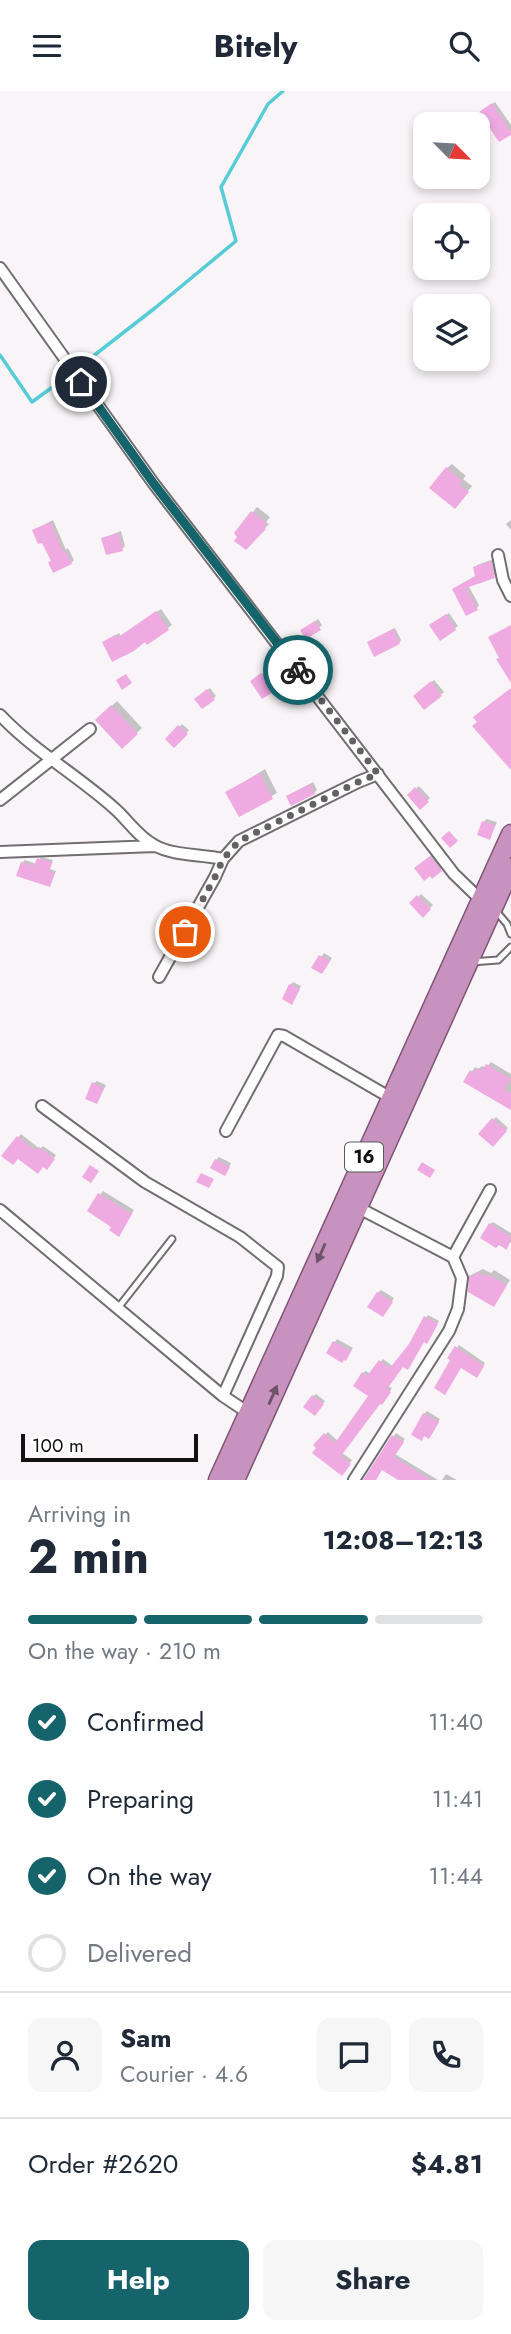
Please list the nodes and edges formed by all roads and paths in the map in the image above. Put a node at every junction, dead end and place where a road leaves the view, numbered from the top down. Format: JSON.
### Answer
{"nodes":[{"id":1,"x":0,"y":268,"type":"edge"},
{"id":2,"x":498,"y":555,"type":"dead end"},
{"id":3,"x":511,"y":596,"type":"edge"},
{"id":4,"x":0,"y":715,"type":"edge"},
{"id":5,"x":90,"y":729,"type":"dead end"},
{"id":6,"x":51,"y":759,"type":"junction"},
{"id":7,"x":378,"y":774,"type":"junction"},
{"id":8,"x":0,"y":800,"type":"edge"},
{"id":9,"x":511,"y":834,"type":"edge"},
{"id":10,"x":155,"y":846,"type":"junction"},
{"id":11,"x":0,"y":852,"type":"edge"},
{"id":12,"x":223,"y":859,"type":"junction"},
{"id":13,"x":511,"y":868,"type":"edge"},
{"id":14,"x":487,"y":904,"type":"junction"},
{"id":15,"x":511,"y":934,"type":"edge"},
{"id":16,"x":511,"y":947,"type":"edge"},
{"id":17,"x":468,"y":962,"type":"junction"},
{"id":18,"x":159,"y":977,"type":"dead end"},
{"id":19,"x":391,"y":1098,"type":"junction"},
{"id":20,"x":42,"y":1106,"type":"dead end"},
{"id":21,"x":226,"y":1131,"type":"dead end"},
{"id":22,"x":490,"y":1190,"type":"dead end"},
{"id":23,"x":357,"y":1207,"type":"junction"},
{"id":24,"x":0,"y":1210,"type":"edge"},
{"id":25,"x":172,"y":1239,"type":"dead end"},
{"id":26,"x":453,"y":1257,"type":"junction"},
{"id":27,"x":118,"y":1308,"type":"junction"},
{"id":28,"x":223,"y":1396,"type":"junction"},
{"id":29,"x":255,"y":1417,"type":"junction"},
{"id":30,"x":218,"y":1480,"type":"edge"},
{"id":31,"x":235,"y":1480,"type":"edge"},
{"id":32,"x":354,"y":1480,"type":"edge"}],
"edges":[{"from":1,"to":7,"type":"street"},
{"from":2,"to":3,"type":"street"},
{"from":4,"to":6,"type":"street"},
{"from":5,"to":6,"type":"street"},
{"from":6,"to":8,"type":"street"},
{"from":6,"to":10,"type":"street"},
{"from":7,"to":12,"type":"street"},
{"from":7,"to":14,"type":"street"},
{"from":9,"to":14,"type":"highway","number":"16"},
{"from":10,"to":11,"type":"street"},
{"from":10,"to":12,"type":"street"},
{"from":12,"to":18,"type":"street"},
{"from":13,"to":14,"type":"highway","number":"16"},
{"from":14,"to":15,"type":"lane"},
{"from":14,"to":17,"type":"highway","number":"16"},
{"from":14,"to":19,"type":"highway","number":"16"},
{"from":16,"to":17,"type":"lane"},
{"from":17,"to":23,"type":"highway","number":"16"},
{"from":19,"to":21,"type":"street"},
{"from":19,"to":29,"type":"highway","number":"16","one_way":true},
{"from":20,"to":28,"type":"street"},
{"from":22,"to":26,"type":"street"},
{"from":23,"to":26,"type":"street"},
{"from":29,"to":23,"type":"highway","number":"16","one_way":true},
{"from":24,"to":27,"type":"street"},
{"from":25,"to":27,"type":"lane"},
{"from":26,"to":32,"type":"street"},
{"from":27,"to":28,"type":"street"},
{"from":28,"to":29,"type":"street"},
{"from":29,"to":30,"type":"highway","number":"16"},
{"from":29,"to":31,"type":"highway","number":"16"}]}
